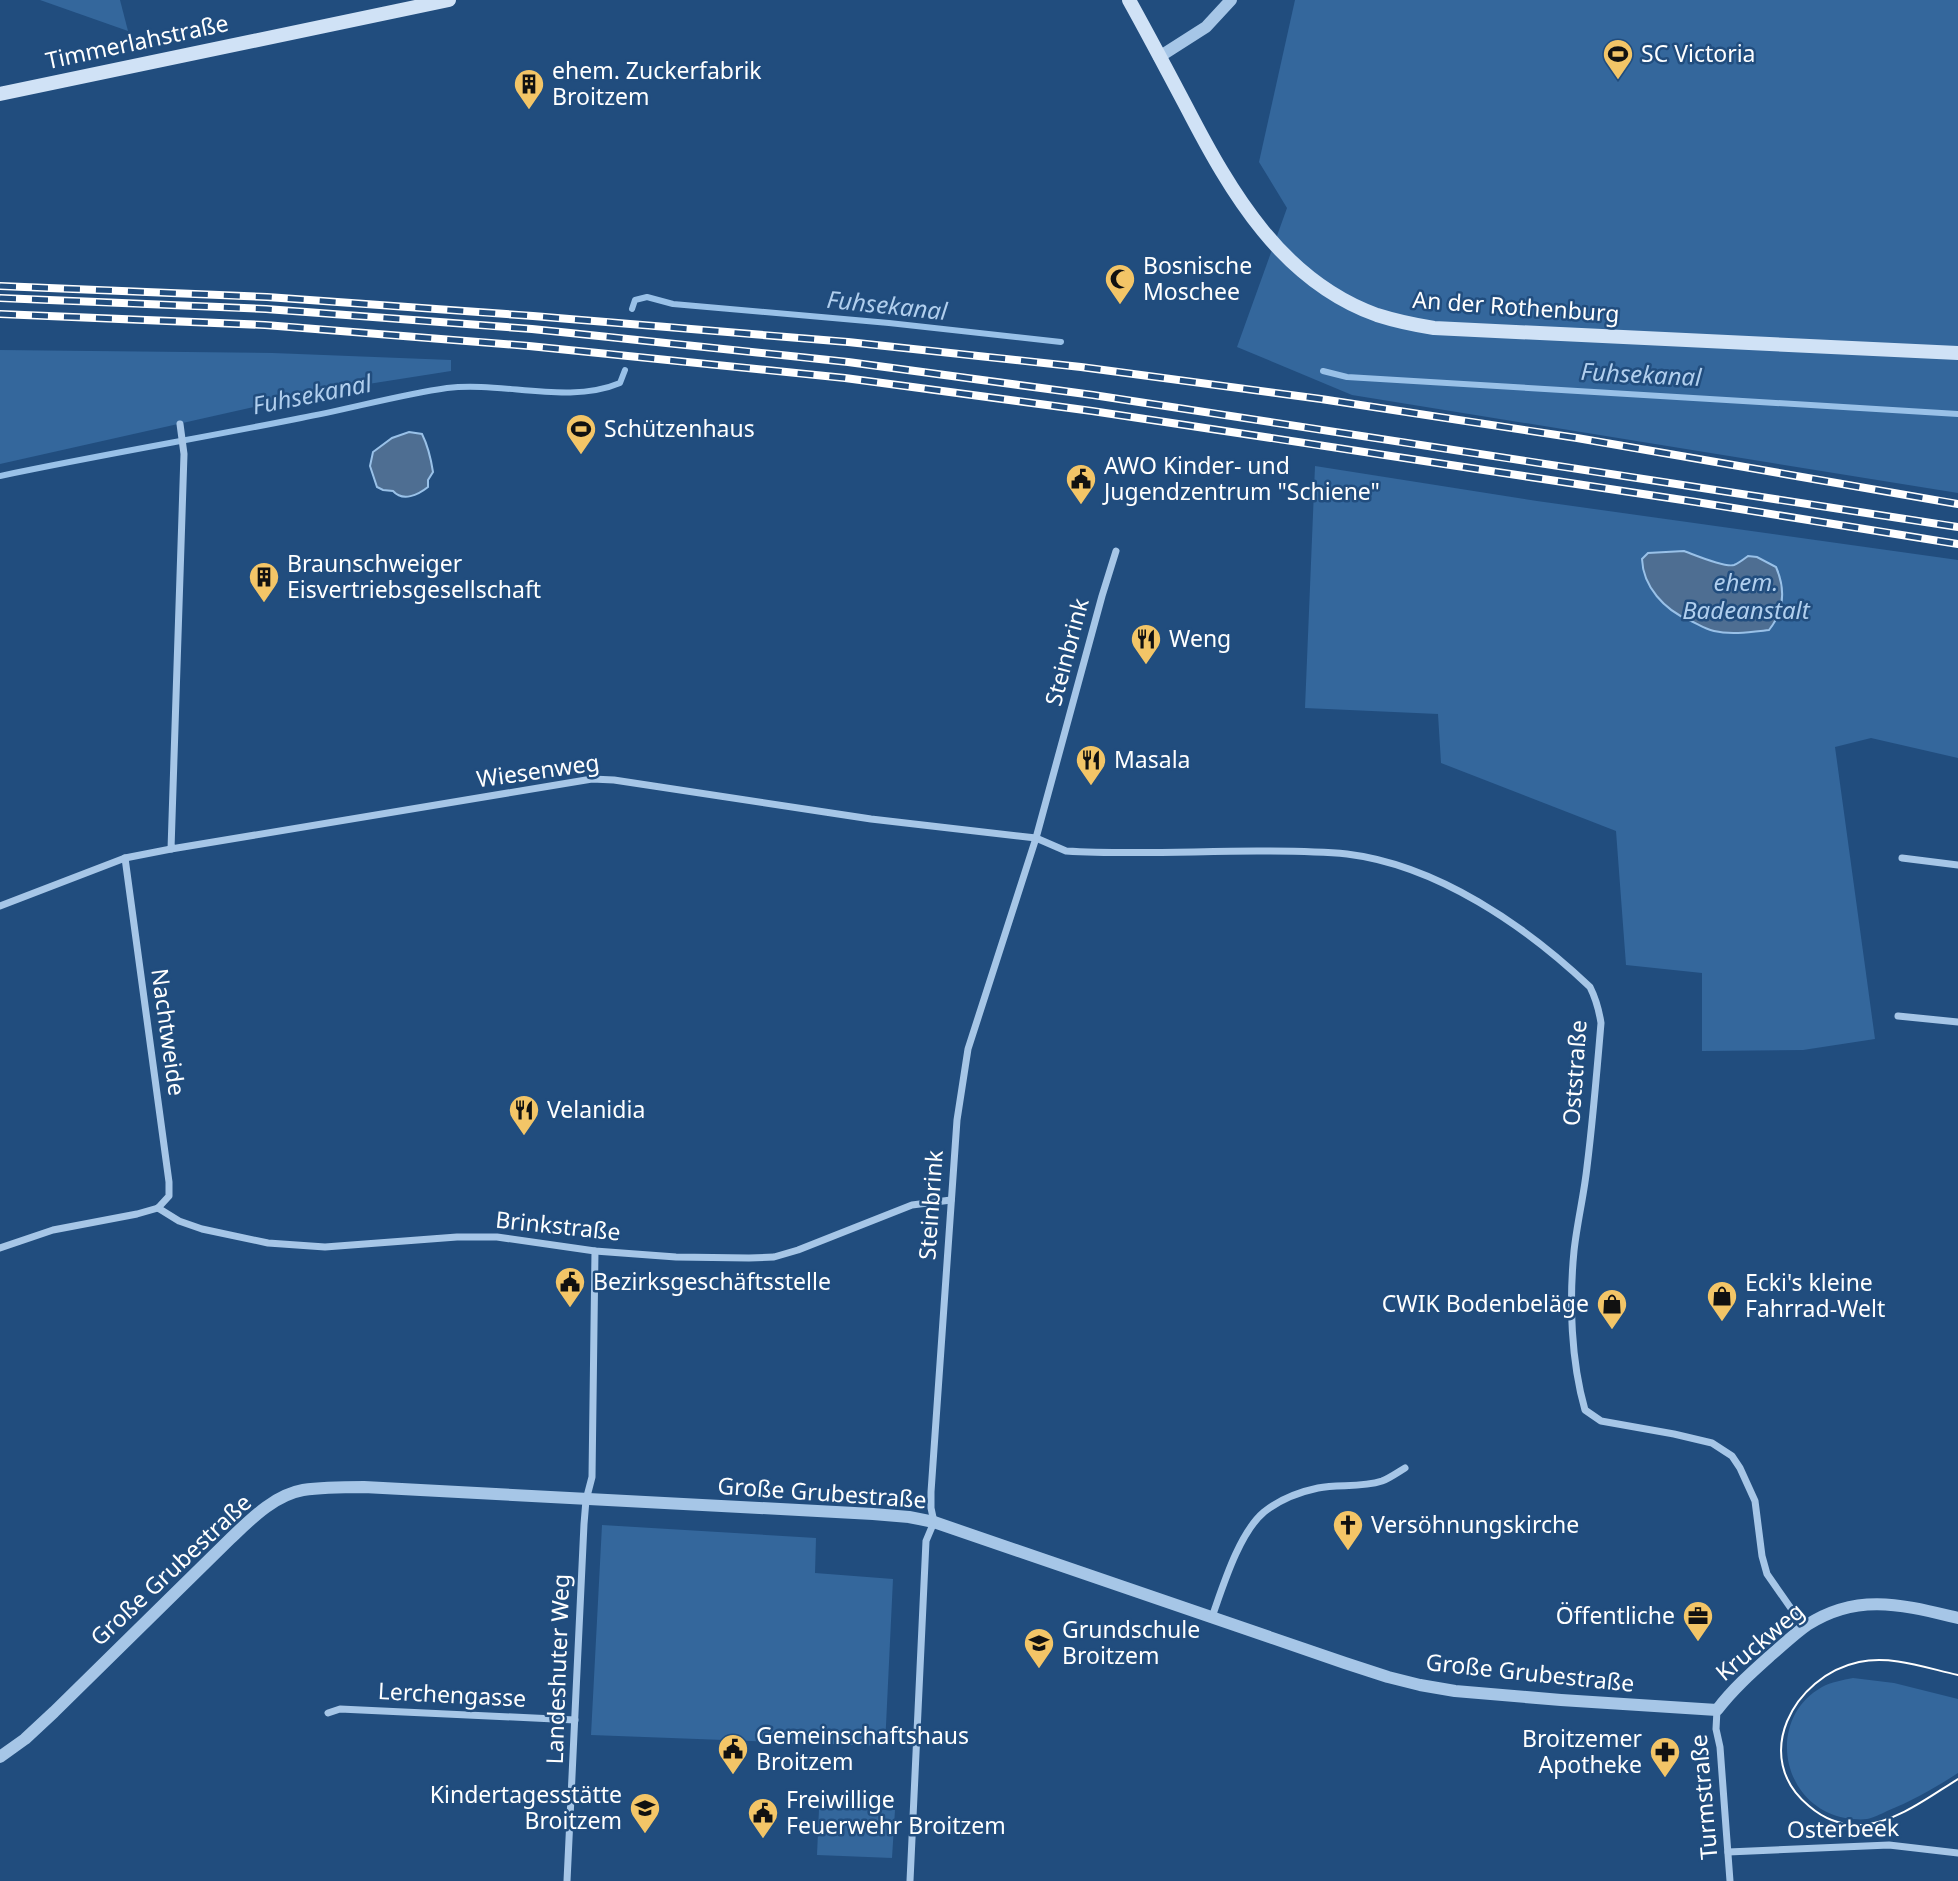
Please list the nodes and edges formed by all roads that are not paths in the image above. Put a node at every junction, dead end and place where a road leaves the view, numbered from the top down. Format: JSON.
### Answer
{"nodes":[{"id":1,"x":449,"y":0,"type":"edge"},
{"id":2,"x":1129,"y":0,"type":"edge"},
{"id":3,"x":1231,"y":0,"type":"edge"},
{"id":4,"x":1159,"y":57,"type":"junction"},
{"id":5,"x":0,"y":94,"type":"edge"},
{"id":6,"x":1958,"y":352,"type":"edge"},
{"id":7,"x":180,"y":424,"type":"dead end"},
{"id":8,"x":1116,"y":551,"type":"dead end"},
{"id":9,"x":1036,"y":838,"type":"junction"},
{"id":10,"x":171,"y":849,"type":"junction"},
{"id":11,"x":125,"y":858,"type":"junction"},
{"id":12,"x":1902,"y":858,"type":"dead end"},
{"id":13,"x":1958,"y":864,"type":"edge"},
{"id":14,"x":0,"y":906,"type":"edge"},
{"id":15,"x":1898,"y":1016,"type":"dead end"},
{"id":16,"x":1958,"y":1022,"type":"edge"},
{"id":17,"x":951,"y":1200,"type":"junction"},
{"id":18,"x":158,"y":1208,"type":"junction"},
{"id":19,"x":0,"y":1248,"type":"edge"},
{"id":20,"x":595,"y":1251,"type":"junction"},
{"id":21,"x":1405,"y":1468,"type":"dead end"},
{"id":22,"x":586,"y":1500,"type":"junction"},
{"id":23,"x":934,"y":1522,"type":"junction"},
{"id":24,"x":1212,"y":1617,"type":"junction"},
{"id":25,"x":1958,"y":1618,"type":"edge"},
{"id":26,"x":1804,"y":1627,"type":"junction"},
{"id":27,"x":1717,"y":1710,"type":"junction"},
{"id":28,"x":328,"y":1713,"type":"dead end"},
{"id":29,"x":575,"y":1720,"type":"junction"},
{"id":30,"x":0,"y":1757,"type":"edge"},
{"id":31,"x":1728,"y":1852,"type":"junction"},
{"id":32,"x":1958,"y":1853,"type":"edge"},
{"id":33,"x":567,"y":1881,"type":"edge"},
{"id":34,"x":910,"y":1881,"type":"edge"},
{"id":35,"x":1730,"y":1881,"type":"edge"}],
"edges":[{"from":1,"to":5,"type":"main road","name":"Timmerlahstraße"},
{"from":2,"to":4,"type":"main road"},
{"from":3,"to":4,"type":"street"},
{"from":4,"to":6,"type":"main road","name":"An der Rothenburg"},
{"from":7,"to":10,"type":"street"},
{"from":8,"to":9,"type":"street","name":"Steinbrink"},
{"from":9,"to":10,"type":"street","name":"Wiesenweg"},
{"from":9,"to":17,"type":"street","name":"Steinbrink"},
{"from":9,"to":26,"type":"street","name":"Oststraße"},
{"from":10,"to":11,"type":"street","name":"Wiesenweg"},
{"from":11,"to":14,"type":"street","name":"Wiesenweg"},
{"from":11,"to":18,"type":"street","name":"Nachtweide"},
{"from":12,"to":13,"type":"street"},
{"from":15,"to":16,"type":"street"},
{"from":17,"to":20,"type":"street","name":"Brinkstraße"},
{"from":17,"to":23,"type":"street","name":"Steinbrink"},
{"from":18,"to":19,"type":"street"},
{"from":18,"to":20,"type":"street","name":"Brinkstraße"},
{"from":20,"to":22,"type":"street","name":"Landeshuter Weg"},
{"from":21,"to":24,"type":"street"},
{"from":22,"to":23,"type":"street","name":"Große Grubestraße"},
{"from":22,"to":29,"type":"street","name":"Landeshuter Weg"},
{"from":22,"to":30,"type":"street","name":"Große Grubestraße"},
{"from":23,"to":24,"type":"street","name":"Große Grubestraße"},
{"from":23,"to":34,"type":"street","name":"Steinbrink"},
{"from":24,"to":27,"type":"street","name":"Große Grubestraße"},
{"from":25,"to":26,"type":"street","name":"Kruckweg"},
{"from":26,"to":27,"type":"street","name":"Kruckweg"},
{"from":27,"to":31,"type":"street","name":"Turmstraße"},
{"from":28,"to":29,"type":"street","name":"Lerchengasse"},
{"from":29,"to":33,"type":"street","name":"Landeshuter Weg"},
{"from":31,"to":32,"type":"street","name":"Osterbeek"},
{"from":31,"to":35,"type":"street","name":"Turmstraße"}]}
